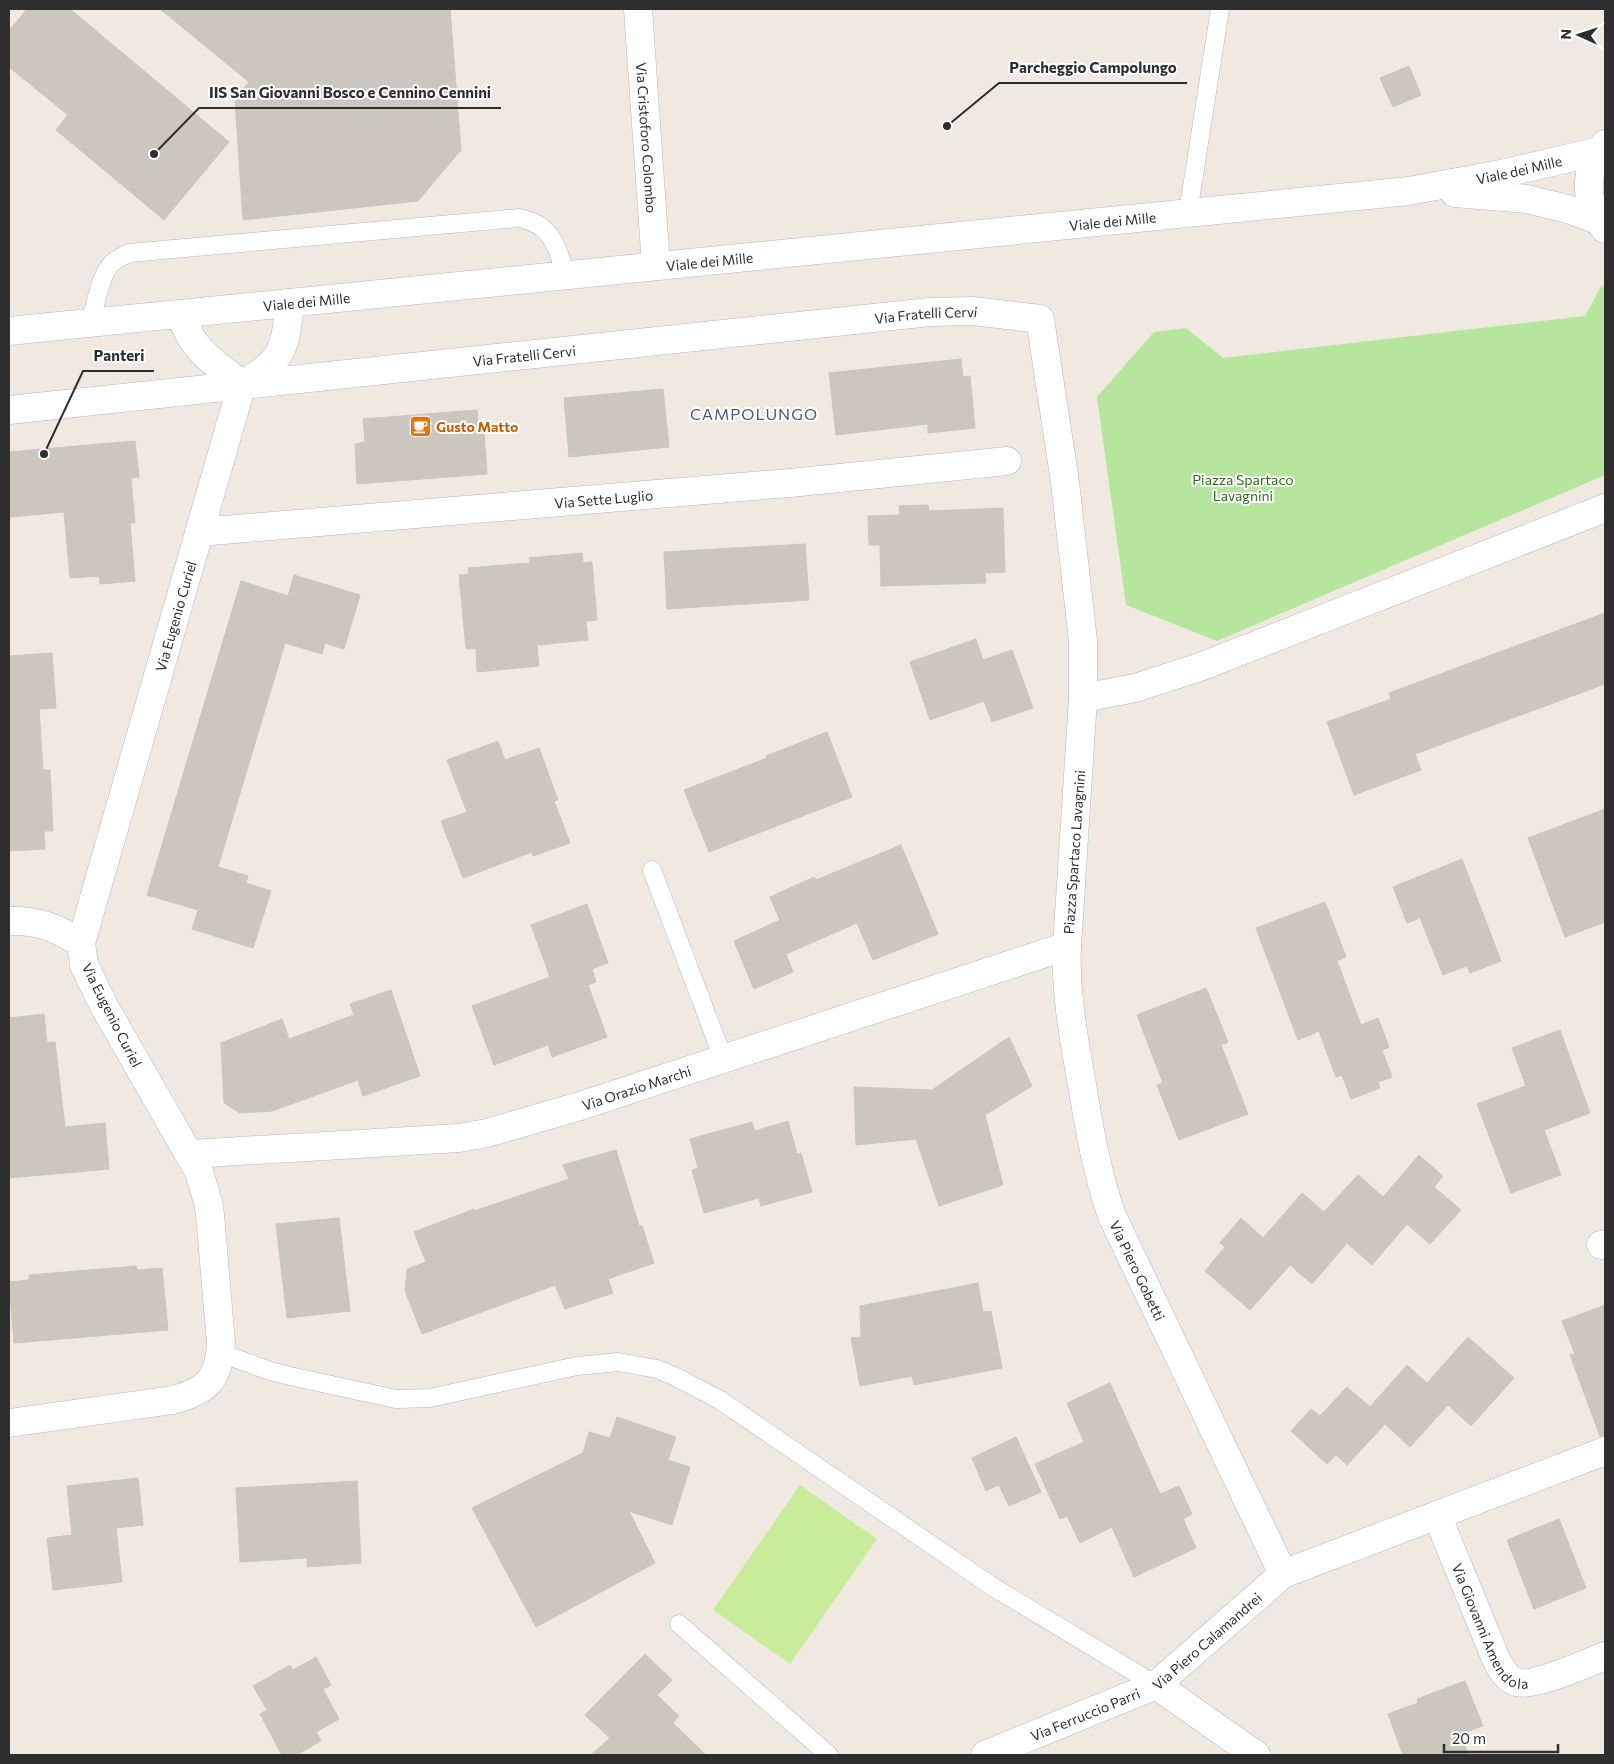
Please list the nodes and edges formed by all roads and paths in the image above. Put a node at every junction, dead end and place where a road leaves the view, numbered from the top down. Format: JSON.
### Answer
{"nodes":[{"id":1,"x":638,"y":9,"type":"edge"},
{"id":2,"x":1220,"y":9,"type":"edge"},
{"id":3,"x":1602,"y":148,"type":"edge"},
{"id":4,"x":1409,"y":191,"type":"junction"},
{"id":5,"x":1188,"y":213,"type":"junction"},
{"id":6,"x":1601,"y":225,"type":"edge"},
{"id":7,"x":656,"y":266,"type":"junction"},
{"id":8,"x":566,"y":275,"type":"junction"},
{"id":9,"x":290,"y":303,"type":"junction"},
{"id":10,"x":181,"y":314,"type":"junction"},
{"id":11,"x":1040,"y":319,"type":"joint"},
{"id":12,"x":91,"y":323,"type":"junction"},
{"id":13,"x":9,"y":331,"type":"edge"},
{"id":14,"x":242,"y":384,"type":"junction"},
{"id":15,"x":9,"y":410,"type":"edge"},
{"id":16,"x":1007,"y":461,"type":"dead end"},
{"id":17,"x":1605,"y":508,"type":"edge"},
{"id":18,"x":199,"y":532,"type":"junction"},
{"id":19,"x":1084,"y":698,"type":"junction"},
{"id":20,"x":652,"y":870,"type":"dead end"},
{"id":21,"x":9,"y":922,"type":"edge"},
{"id":22,"x":81,"y":943,"type":"junction"},
{"id":23,"x":1067,"y":946,"type":"junction"},
{"id":24,"x":723,"y":1058,"type":"junction"},
{"id":25,"x":190,"y":1154,"type":"junction"},
{"id":26,"x":220,"y":1353,"type":"junction"},
{"id":27,"x":9,"y":1423,"type":"edge"},
{"id":28,"x":1605,"y":1451,"type":"edge"},
{"id":29,"x":1437,"y":1515,"type":"junction"},
{"id":30,"x":1283,"y":1574,"type":"junction"},
{"id":31,"x":679,"y":1624,"type":"dead end"},
{"id":32,"x":1605,"y":1656,"type":"edge"},
{"id":33,"x":1156,"y":1685,"type":"junction"},
{"id":34,"x":829,"y":1755,"type":"edge"},
{"id":35,"x":985,"y":1755,"type":"edge"},
{"id":36,"x":1256,"y":1755,"type":"edge"}],
"edges":[{"from":1,"to":7,"type":"street","name":"Via Cristoforo Colombo"},
{"from":2,"to":5,"type":"lane"},
{"from":3,"to":4,"type":"street","name":"Viale dei Mille"},
{"from":3,"to":6,"type":"street","name":"Viale dei Mille"},
{"from":4,"to":5,"type":"street","name":"Viale dei Mille"},
{"from":4,"to":6,"type":"street","name":"Viale dei Mille"},
{"from":5,"to":7,"type":"street","name":"Viale dei Mille"},
{"from":7,"to":8,"type":"street","name":"Viale dei Mille"},
{"from":8,"to":9,"type":"street","name":"Viale dei Mille"},
{"from":8,"to":12,"type":"lane"},
{"from":9,"to":10,"type":"street","name":"Viale dei Mille"},
{"from":9,"to":14,"type":"street"},
{"from":10,"to":12,"type":"street","name":"Viale dei Mille"},
{"from":10,"to":14,"type":"street"},
{"from":11,"to":14,"type":"street","name":"Via Fratelli Cervi"},
{"from":11,"to":19,"type":"street","name":"Piazza Spartaco Lavagnini"},
{"from":12,"to":13,"type":"street","name":"Viale dei Mille"},
{"from":14,"to":15,"type":"street","name":"Via Fratelli Cervi"},
{"from":14,"to":18,"type":"street","name":"Via Eugenio Curiel"},
{"from":16,"to":18,"type":"street","name":"Via Sette Luglio"},
{"from":17,"to":19,"type":"street"},
{"from":18,"to":22,"type":"street","name":"Via Eugenio Curiel"},
{"from":19,"to":23,"type":"street","name":"Piazza Spartaco Lavagnini"},
{"from":20,"to":24,"type":"lane"},
{"from":21,"to":22,"type":"street"},
{"from":22,"to":25,"type":"street","name":"Via Eugenio Curiel"},
{"from":23,"to":24,"type":"street","name":"Via Orazio Marchi"},
{"from":23,"to":30,"type":"street","name":"Via Piero Gobetti"},
{"from":24,"to":25,"type":"street","name":"Via Orazio Marchi"},
{"from":25,"to":26,"type":"street","name":"Via Eugenio Curiel"},
{"from":26,"to":27,"type":"street","name":"Via Eugenio Curiel"},
{"from":26,"to":33,"type":"lane"},
{"from":28,"to":29,"type":"street"},
{"from":29,"to":30,"type":"street"},
{"from":29,"to":32,"type":"street","name":"Via Giovanni Amendola"},
{"from":30,"to":33,"type":"street","name":"Via Piero Calamandrei"},
{"from":31,"to":34,"type":"lane"},
{"from":33,"to":35,"type":"street","name":"Via Ferruccio Parri"},
{"from":33,"to":36,"type":"street","name":"Via Piero Calamandrei"}]}
